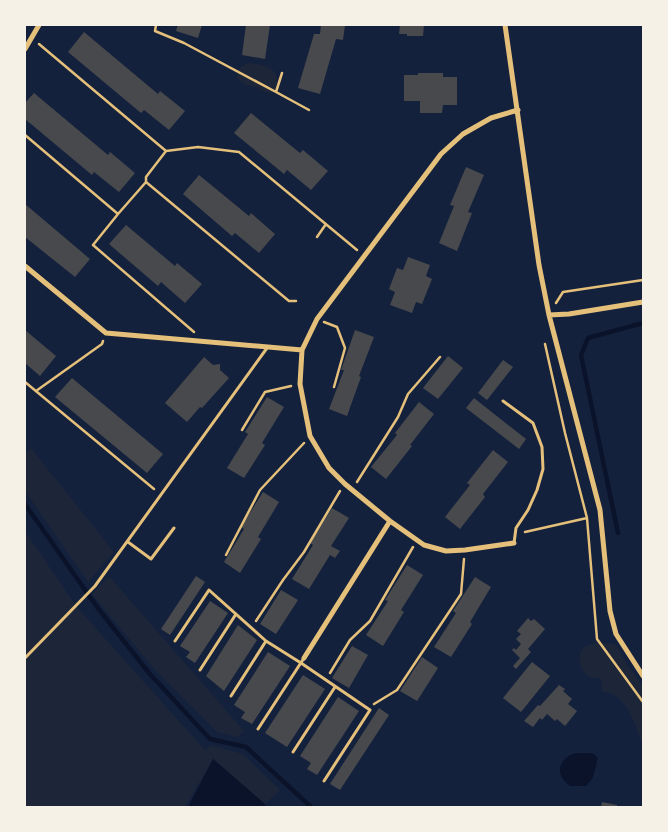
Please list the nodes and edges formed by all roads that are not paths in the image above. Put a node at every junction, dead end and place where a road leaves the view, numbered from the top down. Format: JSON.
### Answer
{"nodes":[{"id":1,"x":39,"y":25,"type":"edge"},
{"id":2,"x":505,"y":25,"type":"edge"},
{"id":3,"x":25,"y":49,"type":"edge"},
{"id":4,"x":518,"y":110,"type":"junction"},
{"id":5,"x":25,"y":266,"type":"edge"},
{"id":6,"x":643,"y":302,"type":"edge"},
{"id":7,"x":549,"y":315,"type":"junction"},
{"id":8,"x":267,"y":347,"type":"junction"},
{"id":9,"x":302,"y":350,"type":"junction"},
{"id":10,"x":504,"y":401,"type":"dead end"},
{"id":11,"x":390,"y":521,"type":"junction"},
{"id":12,"x":174,"y":528,"type":"dead end"},
{"id":13,"x":128,"y":542,"type":"junction"},
{"id":14,"x":514,"y":543,"type":"joint"},
{"id":15,"x":236,"y":614,"type":"junction"},
{"id":16,"x":175,"y":641,"type":"dead end"},
{"id":17,"x":266,"y":642,"type":"junction"},
{"id":18,"x":25,"y":658,"type":"edge"},
{"id":19,"x":303,"y":661,"type":"junction"},
{"id":20,"x":200,"y":670,"type":"dead end"},
{"id":21,"x":643,"y":676,"type":"edge"},
{"id":22,"x":335,"y":687,"type":"junction"},
{"id":23,"x":230,"y":696,"type":"dead end"},
{"id":24,"x":258,"y":729,"type":"dead end"},
{"id":25,"x":293,"y":752,"type":"dead end"},
{"id":26,"x":324,"y":781,"type":"dead end"}],
"edges":[{"from":1,"to":3,"type":"street"},
{"from":2,"to":4,"type":"street"},
{"from":4,"to":7,"type":"street"},
{"from":4,"to":9,"type":"street"},
{"from":5,"to":8,"type":"street"},
{"from":6,"to":7,"type":"street"},
{"from":7,"to":21,"type":"street"},
{"from":8,"to":9,"type":"street"},
{"from":8,"to":13,"type":"lane"},
{"from":9,"to":11,"type":"street"},
{"from":10,"to":14,"type":"lane"},
{"from":11,"to":14,"type":"street"},
{"from":11,"to":19,"type":"street"},
{"from":12,"to":13,"type":"lane"},
{"from":13,"to":18,"type":"lane"},
{"from":15,"to":16,"type":"lane"},
{"from":15,"to":17,"type":"lane"},
{"from":15,"to":20,"type":"lane"},
{"from":17,"to":19,"type":"lane"},
{"from":17,"to":23,"type":"lane"},
{"from":19,"to":22,"type":"lane"},
{"from":19,"to":24,"type":"lane"},
{"from":22,"to":25,"type":"lane"},
{"from":22,"to":26,"type":"lane"}]}
